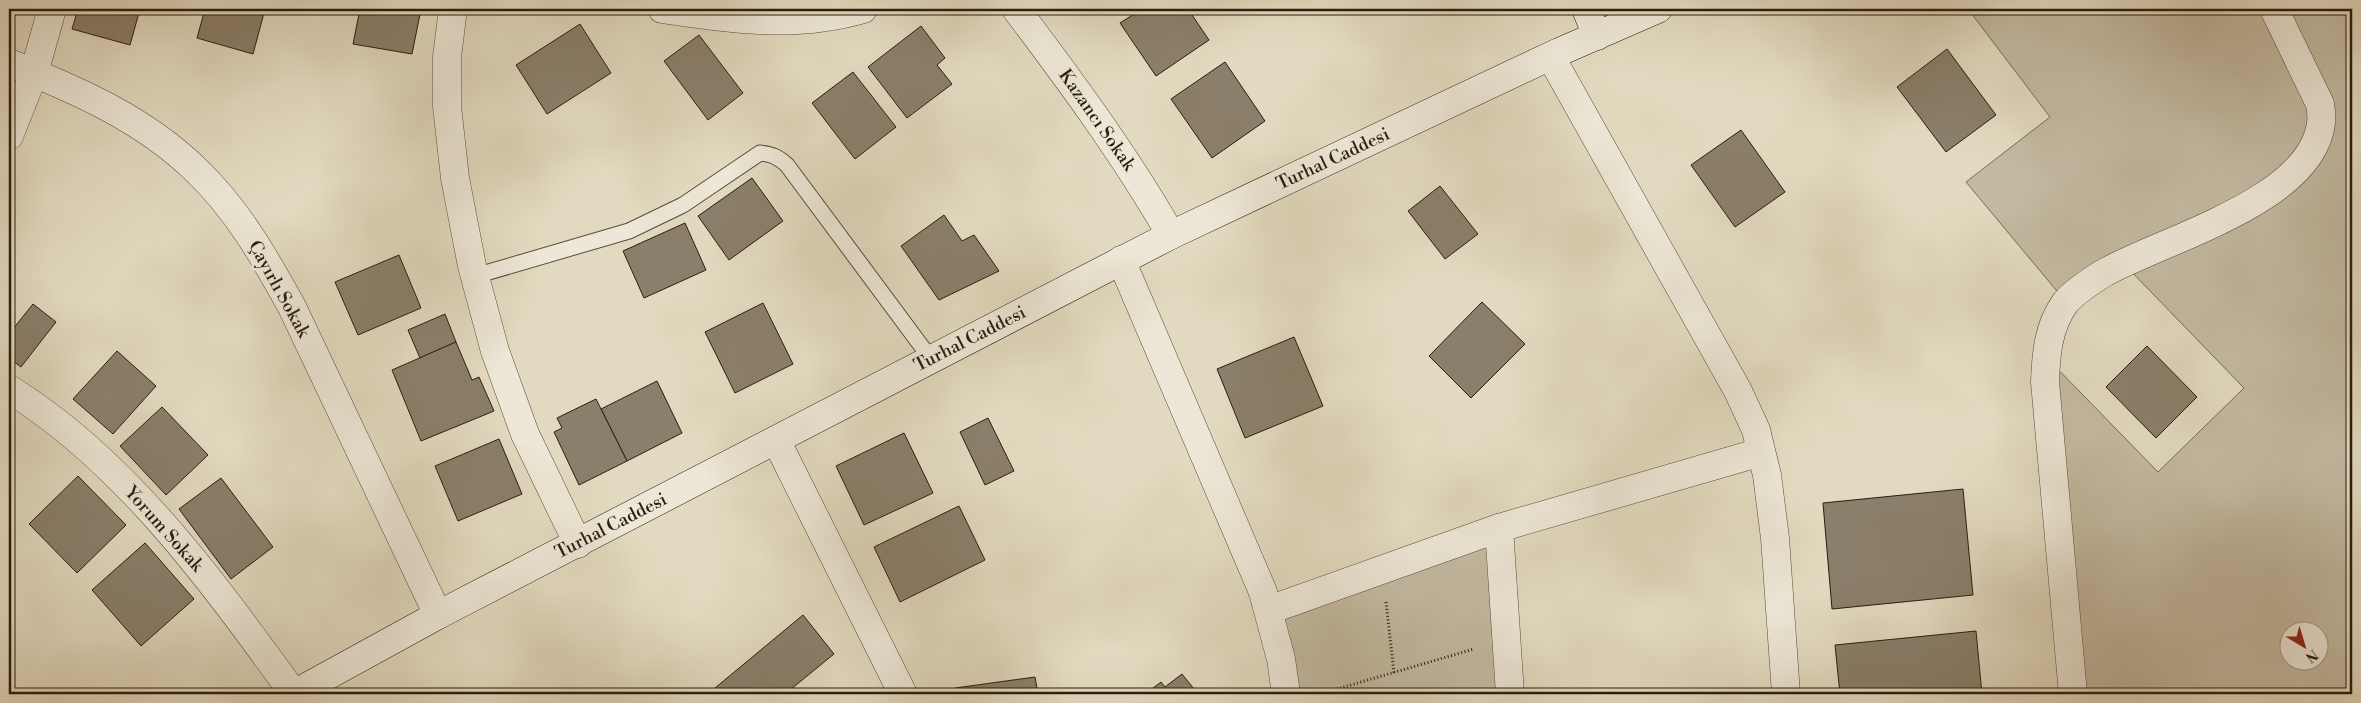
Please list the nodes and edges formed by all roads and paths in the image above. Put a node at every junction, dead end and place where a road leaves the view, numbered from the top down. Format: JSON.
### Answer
{"nodes":[{"id":1,"x":52,"y":9,"type":"edge"},
{"id":2,"x":453,"y":9,"type":"edge"},
{"id":3,"x":662,"y":9,"type":"edge"},
{"id":4,"x":863,"y":9,"type":"edge"},
{"id":5,"x":1016,"y":9,"type":"edge"},
{"id":6,"x":1586,"y":9,"type":"edge"},
{"id":7,"x":1658,"y":9,"type":"edge"},
{"id":8,"x":2274,"y":9,"type":"edge"},
{"id":9,"x":1597,"y":36,"type":"junction"},
{"id":10,"x":1551,"y":57,"type":"junction"},
{"id":11,"x":9,"y":63,"type":"edge"},
{"id":12,"x":34,"y":73,"type":"junction"},
{"id":13,"x":9,"y":136,"type":"edge"},
{"id":14,"x":1171,"y":235,"type":"junction"},
{"id":15,"x":1122,"y":260,"type":"junction"},
{"id":16,"x":475,"y":276,"type":"junction"},
{"id":17,"x":931,"y":359,"type":"junction"},
{"id":18,"x":9,"y":390,"type":"edge"},
{"id":19,"x":776,"y":440,"type":"junction"},
{"id":20,"x":1762,"y":452,"type":"junction"},
{"id":21,"x":1499,"y":528,"type":"junction"},
{"id":22,"x":578,"y":544,"type":"junction"},
{"id":23,"x":1383,"y":569,"type":"junction"},
{"id":24,"x":1269,"y":610,"type":"junction"},
{"id":25,"x":438,"y":615,"type":"junction"},
{"id":26,"x":1506,"y":640,"type":"junction"},
{"id":27,"x":1394,"y":673,"type":"junction"},
{"id":28,"x":294,"y":694,"type":"edge"},
{"id":29,"x":903,"y":694,"type":"edge"},
{"id":30,"x":1286,"y":694,"type":"edge"},
{"id":31,"x":1320,"y":694,"type":"edge"},
{"id":32,"x":1510,"y":694,"type":"edge"},
{"id":33,"x":1786,"y":694,"type":"edge"},
{"id":34,"x":2073,"y":694,"type":"edge"}],
"edges":[{"from":1,"to":12,"type":"street"},
{"from":2,"to":16,"type":"street"},
{"from":3,"to":4,"type":"street"},
{"from":5,"to":14,"type":"street","name":"Kazancı Sokak"},
{"from":6,"to":9,"type":"street"},
{"from":7,"to":9,"type":"street","name":"Turhal Caddesi"},
{"from":8,"to":34,"type":"street"},
{"from":9,"to":10,"type":"street","name":"Turhal Caddesi"},
{"from":10,"to":14,"type":"street","name":"Turhal Caddesi"},
{"from":10,"to":20,"type":"street"},
{"from":11,"to":12,"type":"street","name":"Çayırlı Sokak"},
{"from":12,"to":13,"type":"street"},
{"from":12,"to":25,"type":"street","name":"Çayırlı Sokak"},
{"from":14,"to":15,"type":"street","name":"Turhal Caddesi"},
{"from":15,"to":17,"type":"street","name":"Turhal Caddesi"},
{"from":15,"to":24,"type":"street"},
{"from":16,"to":17,"type":"lane"},
{"from":16,"to":22,"type":"street"},
{"from":17,"to":19,"type":"street","name":"Turhal Caddesi"},
{"from":18,"to":28,"type":"street","name":"Yorum Sokak"},
{"from":19,"to":22,"type":"street","name":"Turhal Caddesi"},
{"from":19,"to":29,"type":"street"},
{"from":20,"to":21,"type":"street"},
{"from":20,"to":33,"type":"street"},
{"from":21,"to":23,"type":"street"},
{"from":21,"to":26,"type":"street"},
{"from":22,"to":25,"type":"street","name":"Turhal Caddesi"},
{"from":23,"to":24,"type":"street"},
{"from":23,"to":27,"type":"path"},
{"from":24,"to":30,"type":"street"},
{"from":25,"to":28,"type":"street","name":"Turhal Caddesi"},
{"from":26,"to":27,"type":"path"},
{"from":26,"to":32,"type":"street"},
{"from":27,"to":31,"type":"path"}]}
